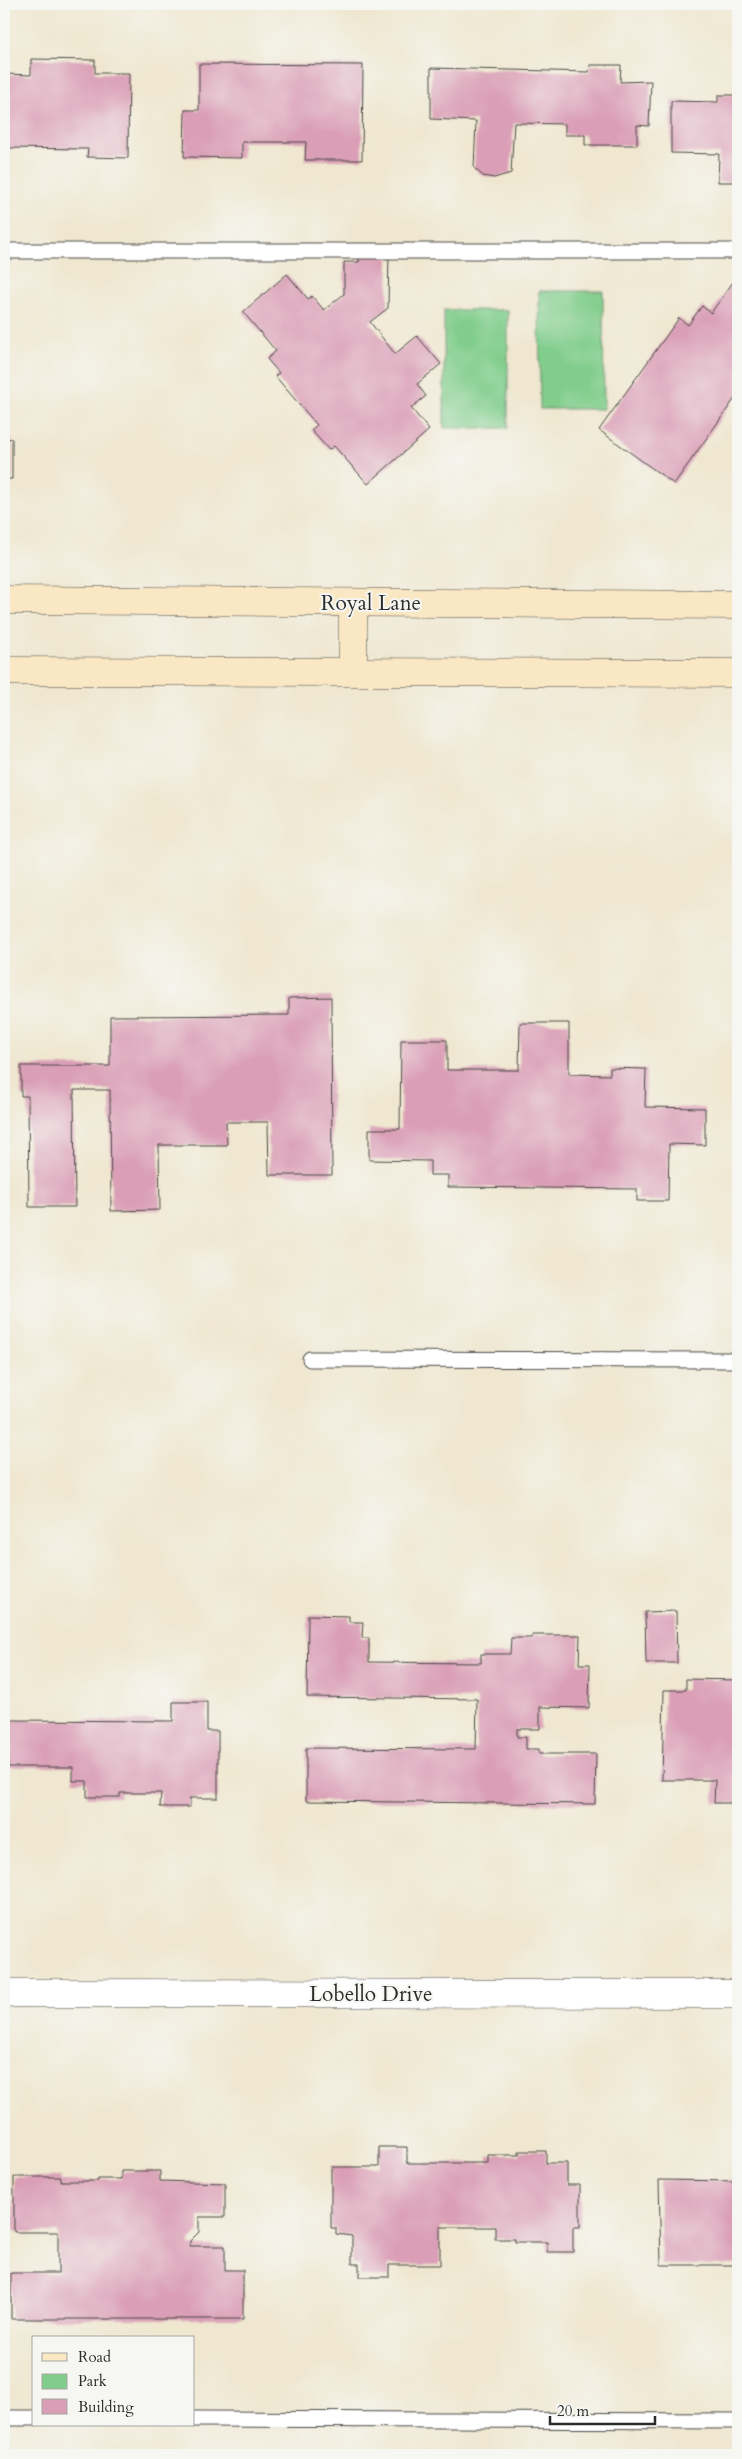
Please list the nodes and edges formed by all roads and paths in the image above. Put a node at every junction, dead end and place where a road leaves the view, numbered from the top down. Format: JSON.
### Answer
{"nodes":[{"id":1,"x":4,"y":251,"type":"edge"},
{"id":2,"x":738,"y":251,"type":"edge"},
{"id":3,"x":4,"y":600,"type":"edge"},
{"id":4,"x":353,"y":602,"type":"junction"},
{"id":5,"x":738,"y":605,"type":"edge"},
{"id":6,"x":4,"y":671,"type":"edge"},
{"id":7,"x":353,"y":671,"type":"junction"},
{"id":8,"x":738,"y":673,"type":"edge"},
{"id":9,"x":310,"y":1359,"type":"dead end"},
{"id":10,"x":738,"y":1360,"type":"edge"},
{"id":11,"x":4,"y":1993,"type":"edge"},
{"id":12,"x":738,"y":1994,"type":"edge"},
{"id":13,"x":4,"y":2418,"type":"edge"},
{"id":14,"x":32,"y":2418,"type":"edge"},
{"id":15,"x":195,"y":2419,"type":"edge"},
{"id":16,"x":738,"y":2421,"type":"edge"}],
"edges":[{"from":1,"to":2,"type":"lane"},
{"from":3,"to":4,"type":"main road","name":"Royal Lane"},
{"from":4,"to":5,"type":"main road","name":"Royal Lane"},
{"from":4,"to":7,"type":"main road"},
{"from":6,"to":7,"type":"main road"},
{"from":7,"to":8,"type":"main road"},
{"from":9,"to":10,"type":"lane"},
{"from":11,"to":12,"type":"street","name":"Lobello Drive"},
{"from":13,"to":14,"type":"lane"},
{"from":15,"to":16,"type":"lane"}]}
